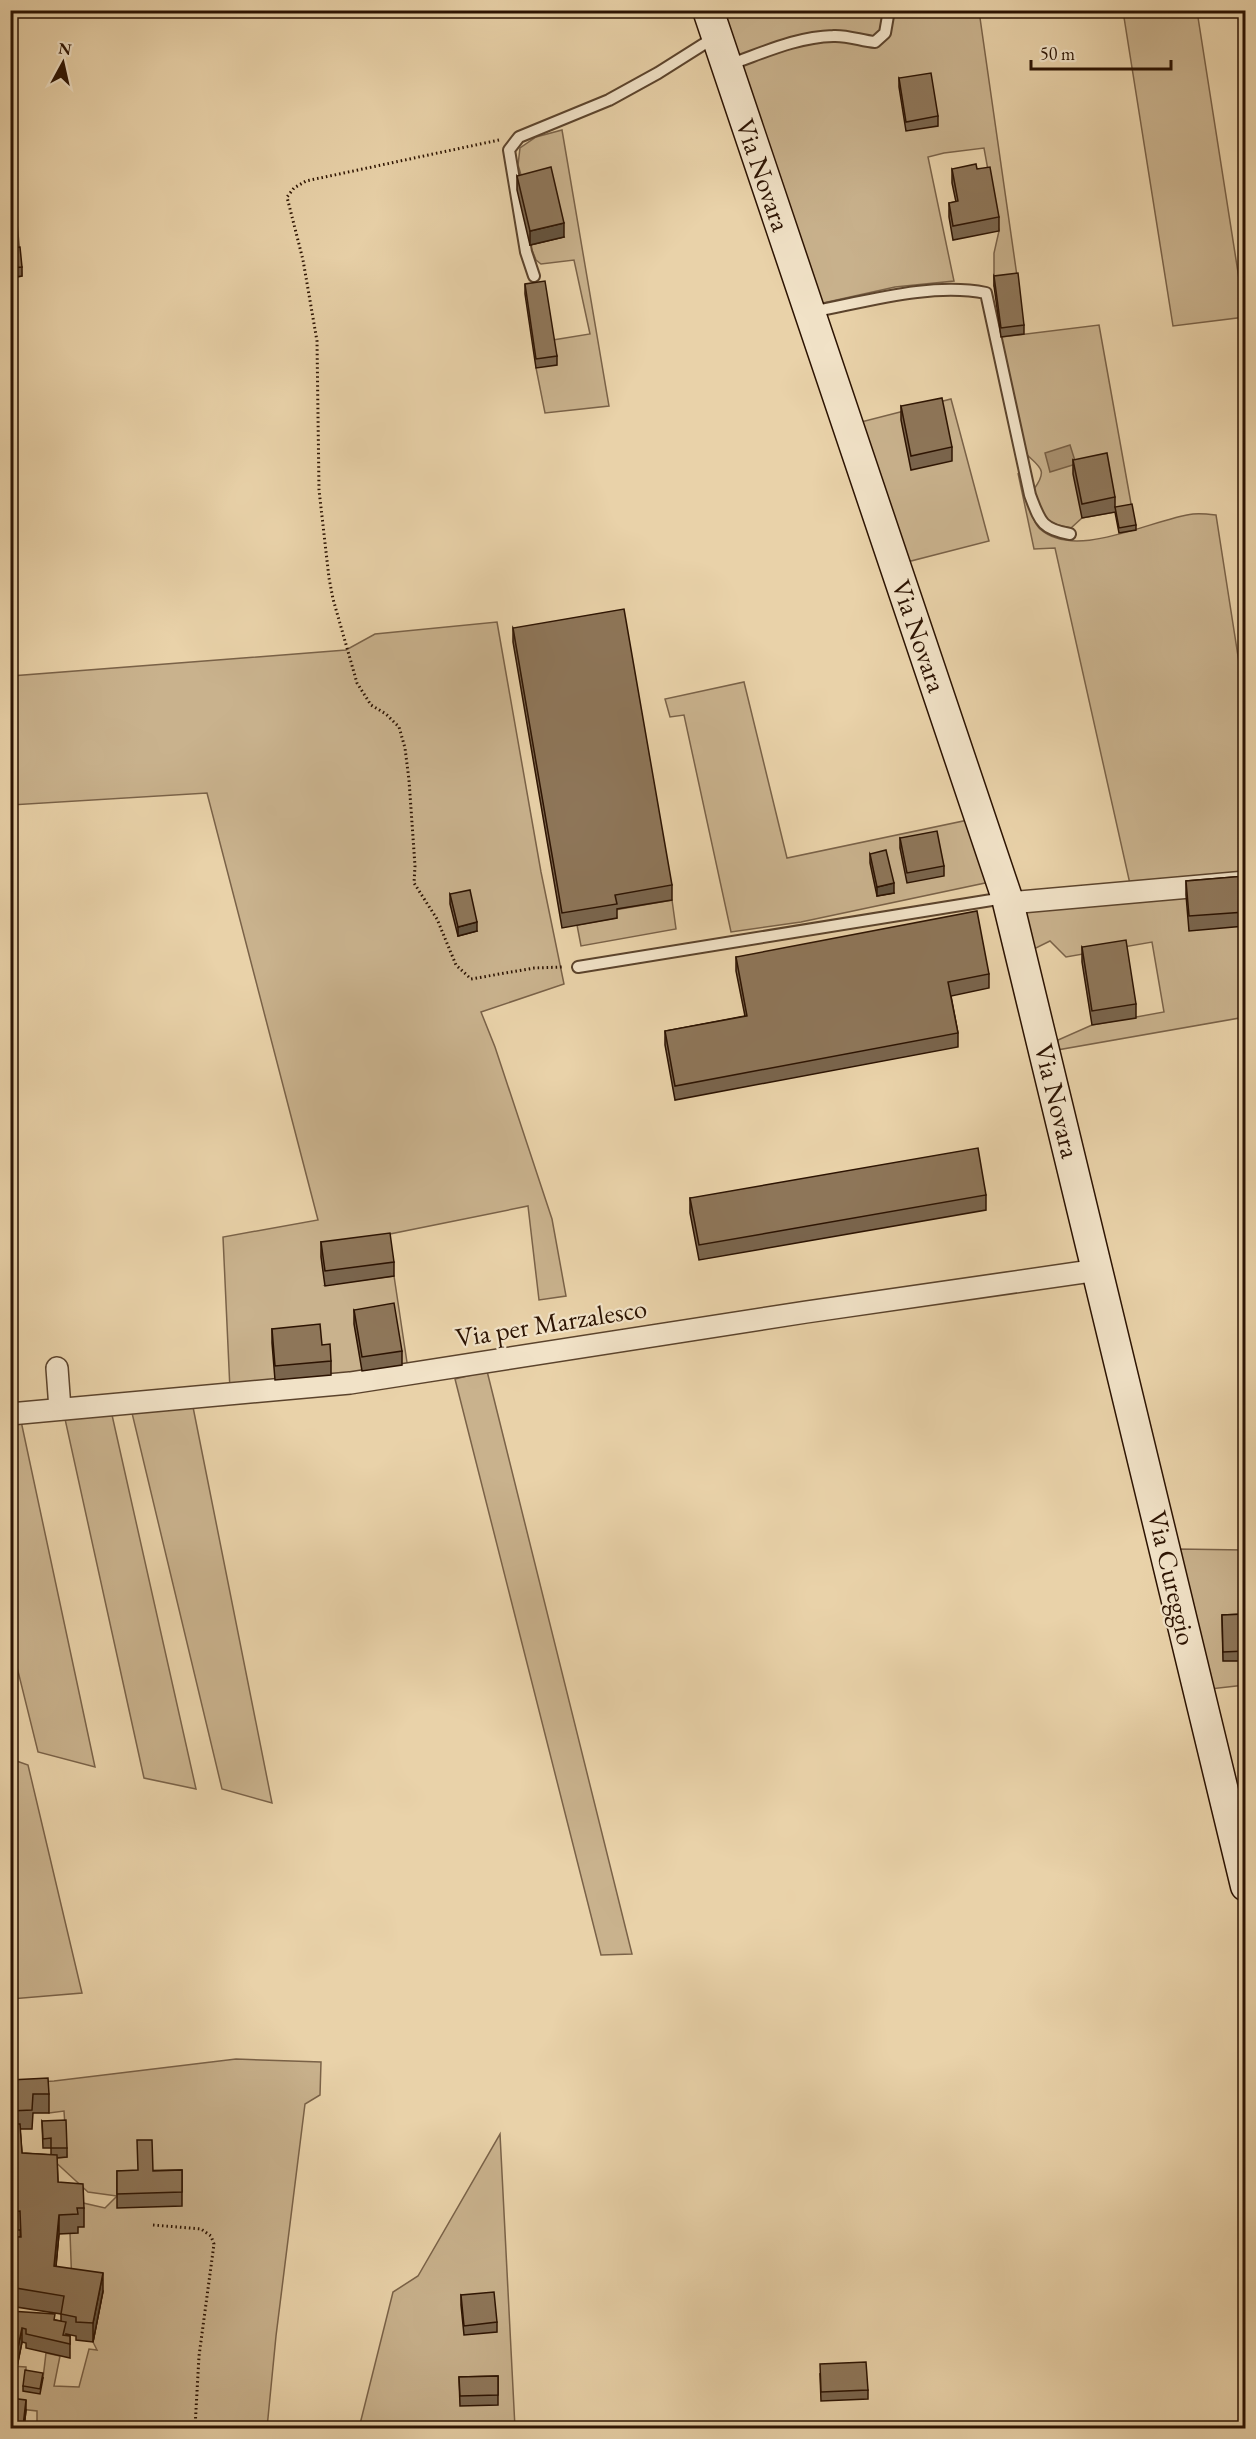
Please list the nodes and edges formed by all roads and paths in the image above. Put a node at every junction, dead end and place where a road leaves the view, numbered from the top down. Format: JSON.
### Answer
{"nodes":[{"id":1,"x":889,"y":10,"type":"edge"},
{"id":2,"x":712,"y":24,"type":"edge"},
{"id":3,"x":726,"y":65,"type":"junction"},
{"id":4,"x":519,"y":137,"type":"junction"},
{"id":5,"x":534,"y":276,"type":"dead end"},
{"id":6,"x":810,"y":312,"type":"junction"},
{"id":7,"x":1070,"y":534,"type":"dead end"},
{"id":8,"x":1245,"y":882,"type":"edge"},
{"id":9,"x":1008,"y":901,"type":"junction"},
{"id":10,"x":578,"y":967,"type":"joint"},
{"id":11,"x":1098,"y":1270,"type":"junction"},
{"id":12,"x":57,"y":1368,"type":"dead end"},
{"id":13,"x":60,"y":1410,"type":"junction"},
{"id":14,"x":10,"y":1414,"type":"edge"},
{"id":15,"x":1245,"y":1886,"type":"edge"},
{"id":16,"x":153,"y":2225,"type":"dead end"},
{"id":17,"x":195,"y":2428,"type":"edge"}],
"edges":[{"from":1,"to":3,"type":"lane"},
{"from":2,"to":3,"type":"main road","name":"Via Novara"},
{"from":2,"to":4,"type":"lane"},
{"from":3,"to":6,"type":"main road","name":"Via Novara"},
{"from":4,"to":5,"type":"lane"},
{"from":4,"to":10,"type":"path"},
{"from":6,"to":7,"type":"lane"},
{"from":6,"to":9,"type":"main road","name":"Via Novara"},
{"from":8,"to":9,"type":"street"},
{"from":9,"to":10,"type":"lane"},
{"from":9,"to":11,"type":"main road","name":"Via Novara"},
{"from":11,"to":13,"type":"street","name":"Via per Marzalesco"},
{"from":11,"to":15,"type":"main road","name":"Via Cureggio"},
{"from":12,"to":13,"type":"street"},
{"from":13,"to":14,"type":"street","name":"Via per Marzalesco"},
{"from":16,"to":17,"type":"path"}]}
